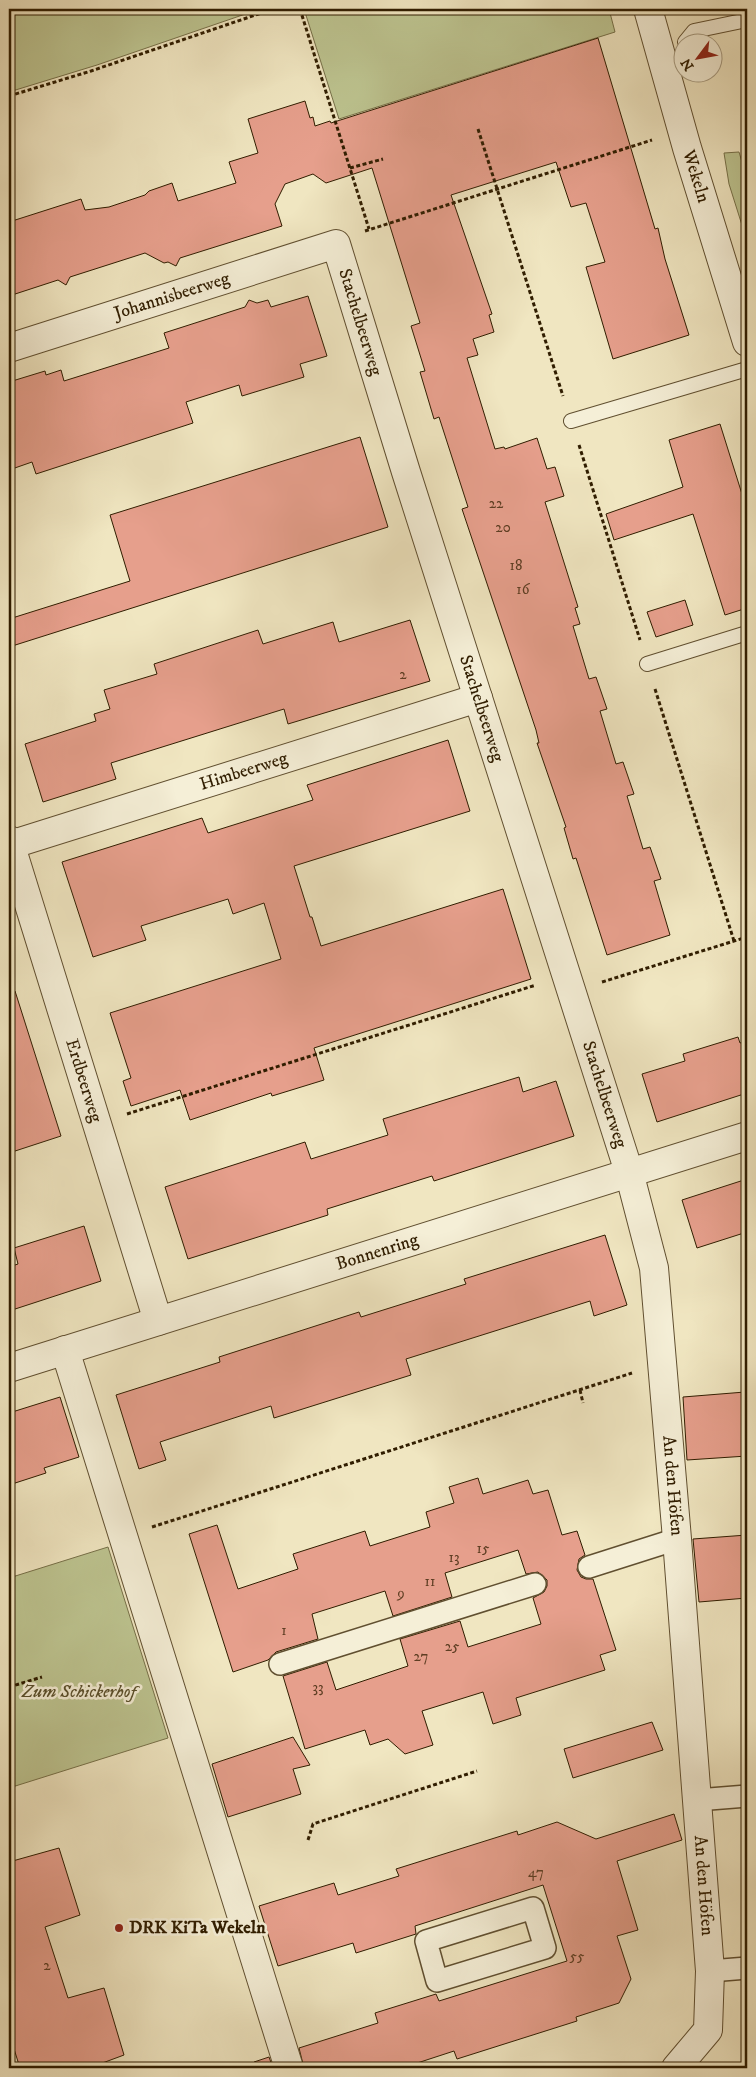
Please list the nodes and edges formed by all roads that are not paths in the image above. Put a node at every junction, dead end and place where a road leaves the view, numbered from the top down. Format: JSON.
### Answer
{"nodes":[{"id":1,"x":648,"y":9,"type":"edge"},
{"id":2,"x":747,"y":20,"type":"edge"},
{"id":3,"x":693,"y":32,"type":"edge"},
{"id":4,"x":674,"y":48,"type":"edge"},
{"id":5,"x":680,"y":82,"type":"edge"},
{"id":6,"x":336,"y":244,"type":"joint"},
{"id":7,"x":747,"y":342,"type":"edge"},
{"id":8,"x":9,"y":348,"type":"edge"},
{"id":9,"x":747,"y":368,"type":"edge"},
{"id":10,"x":571,"y":421,"type":"road end"},
{"id":11,"x":747,"y":632,"type":"edge"},
{"id":12,"x":647,"y":664,"type":"road end"},
{"id":13,"x":478,"y":698,"type":"junction"},
{"id":14,"x":10,"y":843,"type":"edge"},
{"id":15,"x":747,"y":1136,"type":"edge"},
{"id":16,"x":630,"y":1172,"type":"junction"},
{"id":17,"x":158,"y":1321,"type":"junction"},
{"id":18,"x":65,"y":1350,"type":"junction"},
{"id":19,"x":9,"y":1368,"type":"edge"},
{"id":20,"x":677,"y":1539,"type":"junction"},
{"id":21,"x":590,"y":1567,"type":"dead end"},
{"id":22,"x":535,"y":1584,"type":"dead end"},
{"id":23,"x":280,"y":1664,"type":"dead end"},
{"id":24,"x":747,"y":1796,"type":"edge"},
{"id":25,"x":698,"y":1800,"type":"junction"},
{"id":26,"x":431,"y":1961,"type":"joint"},
{"id":27,"x":747,"y":1968,"type":"edge"},
{"id":28,"x":710,"y":1971,"type":"junction"},
{"id":29,"x":289,"y":2068,"type":"edge"},
{"id":30,"x":676,"y":2068,"type":"edge"}],
"edges":[{"from":1,"to":4,"type":"street","name":"Wekeln"},
{"from":2,"to":3,"type":"lane"},
{"from":5,"to":7,"type":"street","name":"Wekeln"},
{"from":6,"to":8,"type":"street","name":"Johannisbeerweg"},
{"from":6,"to":13,"type":"street","name":"Stachelbeerweg"},
{"from":9,"to":10,"type":"lane"},
{"from":11,"to":12,"type":"lane"},
{"from":13,"to":14,"type":"street","name":"Himbeerweg"},
{"from":13,"to":16,"type":"street","name":"Stachelbeerweg"},
{"from":14,"to":17,"type":"street","name":"Erdbeerweg"},
{"from":15,"to":16,"type":"street","name":"Bonnenring"},
{"from":16,"to":17,"type":"street","name":"Bonnenring"},
{"from":16,"to":20,"type":"street","name":"An den Höfen"},
{"from":17,"to":18,"type":"street","name":"Bonnenring"},
{"from":18,"to":19,"type":"street","name":"Bonnenring"},
{"from":18,"to":29,"type":"street"},
{"from":20,"to":21,"type":"street"},
{"from":20,"to":25,"type":"street","name":"An den Höfen"},
{"from":22,"to":23,"type":"street"},
{"from":24,"to":25,"type":"street"},
{"from":25,"to":28,"type":"street","name":"An den Höfen"},
{"from":26,"to":26,"type":"street"},
{"from":27,"to":28,"type":"street"},
{"from":28,"to":30,"type":"street","name":"An den Höfen"}]}
